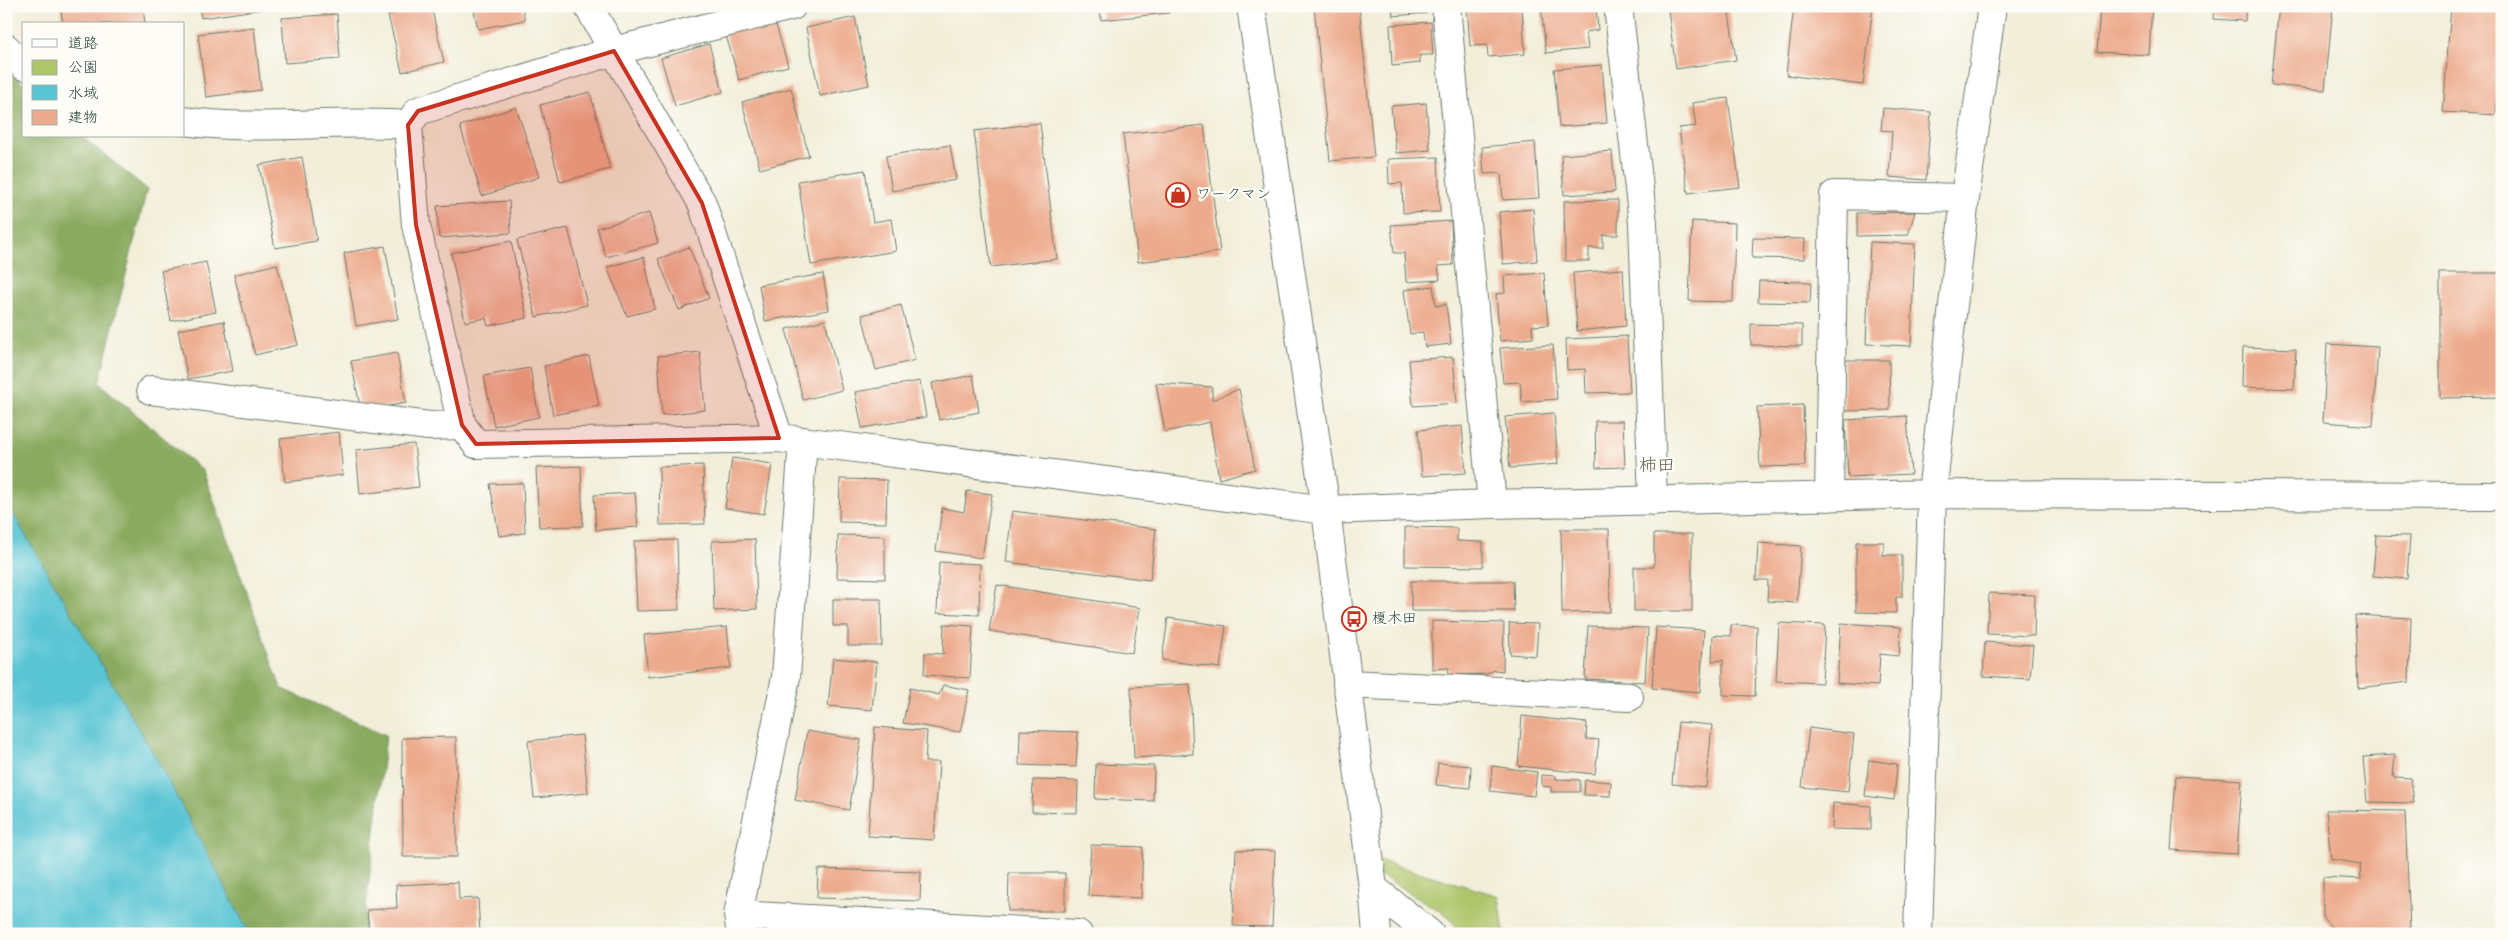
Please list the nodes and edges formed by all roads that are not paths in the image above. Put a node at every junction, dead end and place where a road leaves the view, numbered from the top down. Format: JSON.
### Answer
{"nodes":[{"id":1,"x":588,"y":6,"type":"edge"},
{"id":2,"x":792,"y":6,"type":"edge"},
{"id":3,"x":1250,"y":6,"type":"edge"},
{"id":4,"x":1446,"y":6,"type":"edge"},
{"id":5,"x":1618,"y":6,"type":"edge"},
{"id":6,"x":1992,"y":6,"type":"edge"},
{"id":7,"x":6,"y":48,"type":"edge"},
{"id":8,"x":614,"y":51,"type":"junction"},
{"id":9,"x":22,"y":64,"type":"edge"},
{"id":10,"x":185,"y":121,"type":"edge"},
{"id":11,"x":408,"y":125,"type":"junction"},
{"id":12,"x":1965,"y":198,"type":"junction"},
{"id":13,"x":151,"y":390,"type":"dead end"},
{"id":14,"x":462,"y":425,"type":"junction"},
{"id":15,"x":791,"y":439,"type":"junction"},
{"id":16,"x":1932,"y":494,"type":"junction"},
{"id":17,"x":1829,"y":496,"type":"junction"},
{"id":18,"x":2502,"y":496,"type":"edge"},
{"id":19,"x":1653,"y":501,"type":"junction"},
{"id":20,"x":1492,"y":504,"type":"junction"},
{"id":21,"x":1326,"y":510,"type":"junction"},
{"id":22,"x":1346,"y":684,"type":"junction"},
{"id":23,"x":1629,"y":697,"type":"dead end"},
{"id":24,"x":1373,"y":888,"type":"junction"},
{"id":25,"x":740,"y":924,"type":"edge"},
{"id":26,"x":1078,"y":934,"type":"edge"},
{"id":27,"x":1377,"y":934,"type":"edge"},
{"id":28,"x":1430,"y":934,"type":"edge"},
{"id":29,"x":1918,"y":934,"type":"edge"}],
"edges":[{"from":1,"to":8,"type":"street"},
{"from":2,"to":8,"type":"street"},
{"from":3,"to":21,"type":"street"},
{"from":4,"to":20,"type":"street"},
{"from":5,"to":19,"type":"street"},
{"from":6,"to":12,"type":"street"},
{"from":7,"to":9,"type":"street"},
{"from":8,"to":11,"type":"street"},
{"from":8,"to":15,"type":"street"},
{"from":10,"to":11,"type":"street"},
{"from":11,"to":14,"type":"street"},
{"from":12,"to":16,"type":"street"},
{"from":12,"to":17,"type":"street"},
{"from":13,"to":14,"type":"street"},
{"from":14,"to":15,"type":"street"},
{"from":15,"to":21,"type":"street"},
{"from":15,"to":25,"type":"street"},
{"from":16,"to":17,"type":"street"},
{"from":16,"to":18,"type":"street"},
{"from":16,"to":29,"type":"street"},
{"from":17,"to":19,"type":"street"},
{"from":19,"to":20,"type":"street"},
{"from":20,"to":21,"type":"street"},
{"from":21,"to":22,"type":"street"},
{"from":22,"to":23,"type":"street"},
{"from":22,"to":24,"type":"street"},
{"from":24,"to":27,"type":"street"},
{"from":24,"to":28,"type":"street"},
{"from":25,"to":26,"type":"street"}]}
